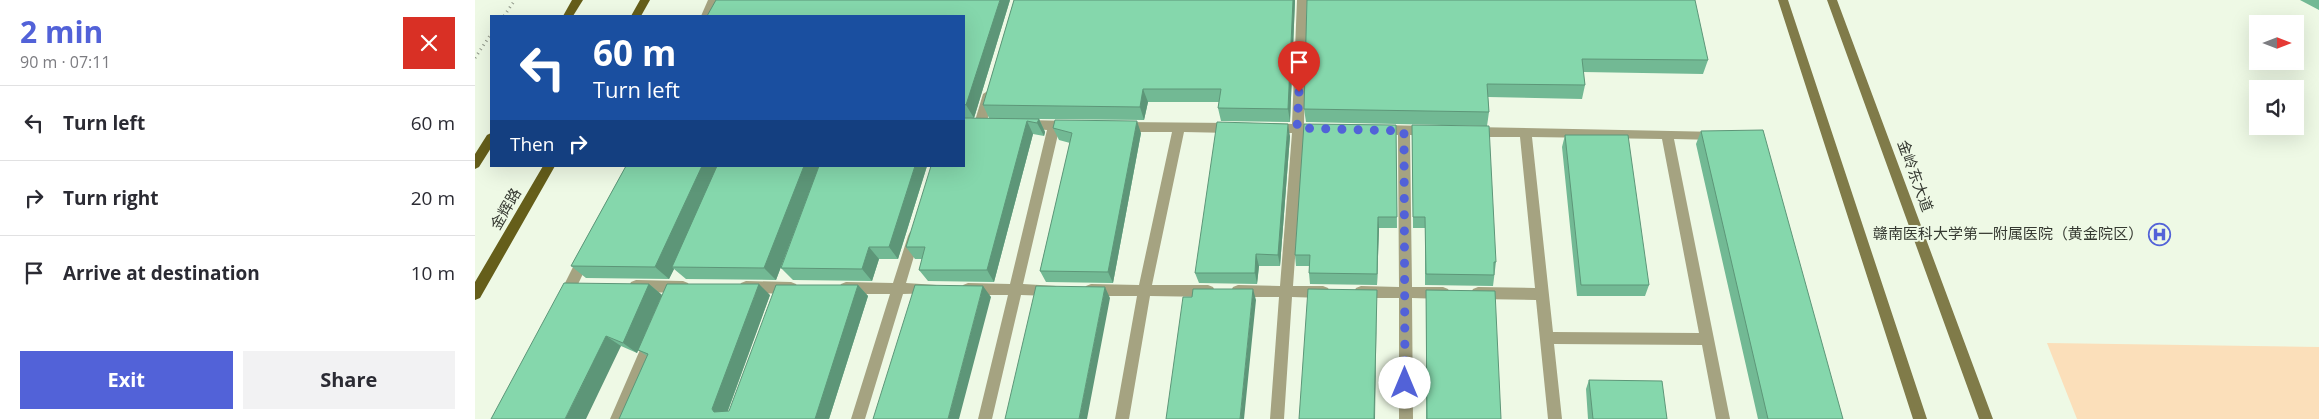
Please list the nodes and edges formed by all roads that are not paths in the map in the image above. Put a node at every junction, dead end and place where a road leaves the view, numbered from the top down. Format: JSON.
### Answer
{"nodes":[{"id":1,"x":578,"y":0,"type":"edge"},
{"id":2,"x":645,"y":0,"type":"edge"},
{"id":3,"x":713,"y":0,"type":"edge"},
{"id":4,"x":1302,"y":0,"type":"edge"},
{"id":5,"x":1783,"y":0,"type":"edge"},
{"id":6,"x":1832,"y":0,"type":"edge"},
{"id":7,"x":569,"y":15,"type":"edge"},
{"id":8,"x":637,"y":15,"type":"edge"},
{"id":9,"x":706,"y":15,"type":"edge"},
{"id":10,"x":991,"y":86,"type":"edge"},
{"id":11,"x":965,"y":124,"type":"edge"},
{"id":12,"x":1017,"y":125,"type":"edge"},
{"id":13,"x":1054,"y":126,"type":"junction"},
{"id":14,"x":1083,"y":126,"type":"edge"},
{"id":15,"x":1111,"y":127,"type":"edge"},
{"id":16,"x":1179,"y":127,"type":"junction"},
{"id":17,"x":1297,"y":128,"type":"junction"},
{"id":18,"x":1336,"y":129,"type":"edge"},
{"id":19,"x":1365,"y":130,"type":"edge"},
{"id":20,"x":1404,"y":131,"type":"junction"},
{"id":21,"x":1441,"y":131,"type":"edge"},
{"id":22,"x":1460,"y":132,"type":"edge"},
{"id":23,"x":1525,"y":132,"type":"junction"},
{"id":24,"x":1667,"y":134,"type":"junction"},
{"id":25,"x":1731,"y":135,"type":"edge"},
{"id":26,"x":490,"y":140,"type":"edge"},
{"id":27,"x":475,"y":164,"type":"edge"},
{"id":28,"x":548,"y":167,"type":"edge"},
{"id":29,"x":918,"y":223,"type":"edge"},
{"id":30,"x":593,"y":243,"type":"edge"},
{"id":31,"x":682,"y":269,"type":"edge"},
{"id":32,"x":571,"y":286,"type":"junction"},
{"id":33,"x":589,"y":286,"type":"edge"},
{"id":34,"x":627,"y":286,"type":"edge"},
{"id":35,"x":675,"y":286,"type":"junction"},
{"id":36,"x":694,"y":287,"type":"edge"},
{"id":37,"x":733,"y":287,"type":"edge"},
{"id":38,"x":801,"y":288,"type":"edge"},
{"id":39,"x":830,"y":288,"type":"edge"},
{"id":40,"x":898,"y":288,"type":"junction"},
{"id":41,"x":1016,"y":289,"type":"junction"},
{"id":42,"x":1144,"y":291,"type":"junction"},
{"id":43,"x":1286,"y":292,"type":"junction"},
{"id":44,"x":1405,"y":293,"type":"junction"},
{"id":45,"x":475,"y":294,"type":"edge"},
{"id":46,"x":1542,"y":294,"type":"junction"},
{"id":47,"x":667,"y":304,"type":"edge"},
{"id":48,"x":558,"y":311,"type":"edge"},
{"id":49,"x":655,"y":331,"type":"edge"},
{"id":50,"x":1547,"y":338,"type":"junction"},
{"id":51,"x":1707,"y":338,"type":"junction"},
{"id":52,"x":617,"y":419,"type":"edge"},
{"id":53,"x":858,"y":419,"type":"edge"},
{"id":54,"x":985,"y":419,"type":"edge"},
{"id":55,"x":1122,"y":419,"type":"edge"},
{"id":56,"x":1277,"y":419,"type":"edge"},
{"id":57,"x":1405,"y":419,"type":"edge"},
{"id":58,"x":1555,"y":419,"type":"edge"},
{"id":59,"x":1723,"y":419,"type":"edge"},
{"id":60,"x":1919,"y":419,"type":"edge"},
{"id":61,"x":1986,"y":419,"type":"edge"}],
"edges":[{"from":1,"to":7,"type":"main road"},
{"from":2,"to":8,"type":"main road"},
{"from":3,"to":9,"type":"street"},
{"from":4,"to":17,"type":"street"},
{"from":5,"to":60,"type":"main road"},
{"from":6,"to":61,"type":"main road","name":"金岭东大道"},
{"from":10,"to":11,"type":"street"},
{"from":12,"to":13,"type":"street"},
{"from":13,"to":14,"type":"street"},
{"from":13,"to":41,"type":"street"},
{"from":15,"to":16,"type":"street"},
{"from":16,"to":17,"type":"street"},
{"from":16,"to":42,"type":"street"},
{"from":17,"to":18,"type":"street"},
{"from":17,"to":43,"type":"street"},
{"from":19,"to":20,"type":"street"},
{"from":20,"to":21,"type":"street"},
{"from":20,"to":44,"type":"street"},
{"from":22,"to":23,"type":"street"},
{"from":23,"to":24,"type":"street"},
{"from":23,"to":46,"type":"street"},
{"from":24,"to":25,"type":"street"},
{"from":24,"to":51,"type":"street"},
{"from":26,"to":27,"type":"main road"},
{"from":28,"to":45,"type":"main road","name":"金辉路"},
{"from":29,"to":40,"type":"street"},
{"from":30,"to":32,"type":"street"},
{"from":31,"to":35,"type":"street"},
{"from":32,"to":33,"type":"street"},
{"from":32,"to":48,"type":"street"},
{"from":34,"to":35,"type":"street"},
{"from":35,"to":36,"type":"street"},
{"from":35,"to":47,"type":"street"},
{"from":37,"to":38,"type":"street"},
{"from":39,"to":40,"type":"street"},
{"from":40,"to":41,"type":"street"},
{"from":40,"to":53,"type":"street"},
{"from":41,"to":42,"type":"street"},
{"from":41,"to":54,"type":"street"},
{"from":42,"to":43,"type":"street"},
{"from":42,"to":55,"type":"street"},
{"from":43,"to":44,"type":"street"},
{"from":43,"to":56,"type":"street"},
{"from":44,"to":46,"type":"street"},
{"from":44,"to":57,"type":"street"},
{"from":46,"to":50,"type":"street"},
{"from":49,"to":52,"type":"street"},
{"from":50,"to":51,"type":"street"},
{"from":50,"to":58,"type":"street"},
{"from":51,"to":59,"type":"street"}]}
